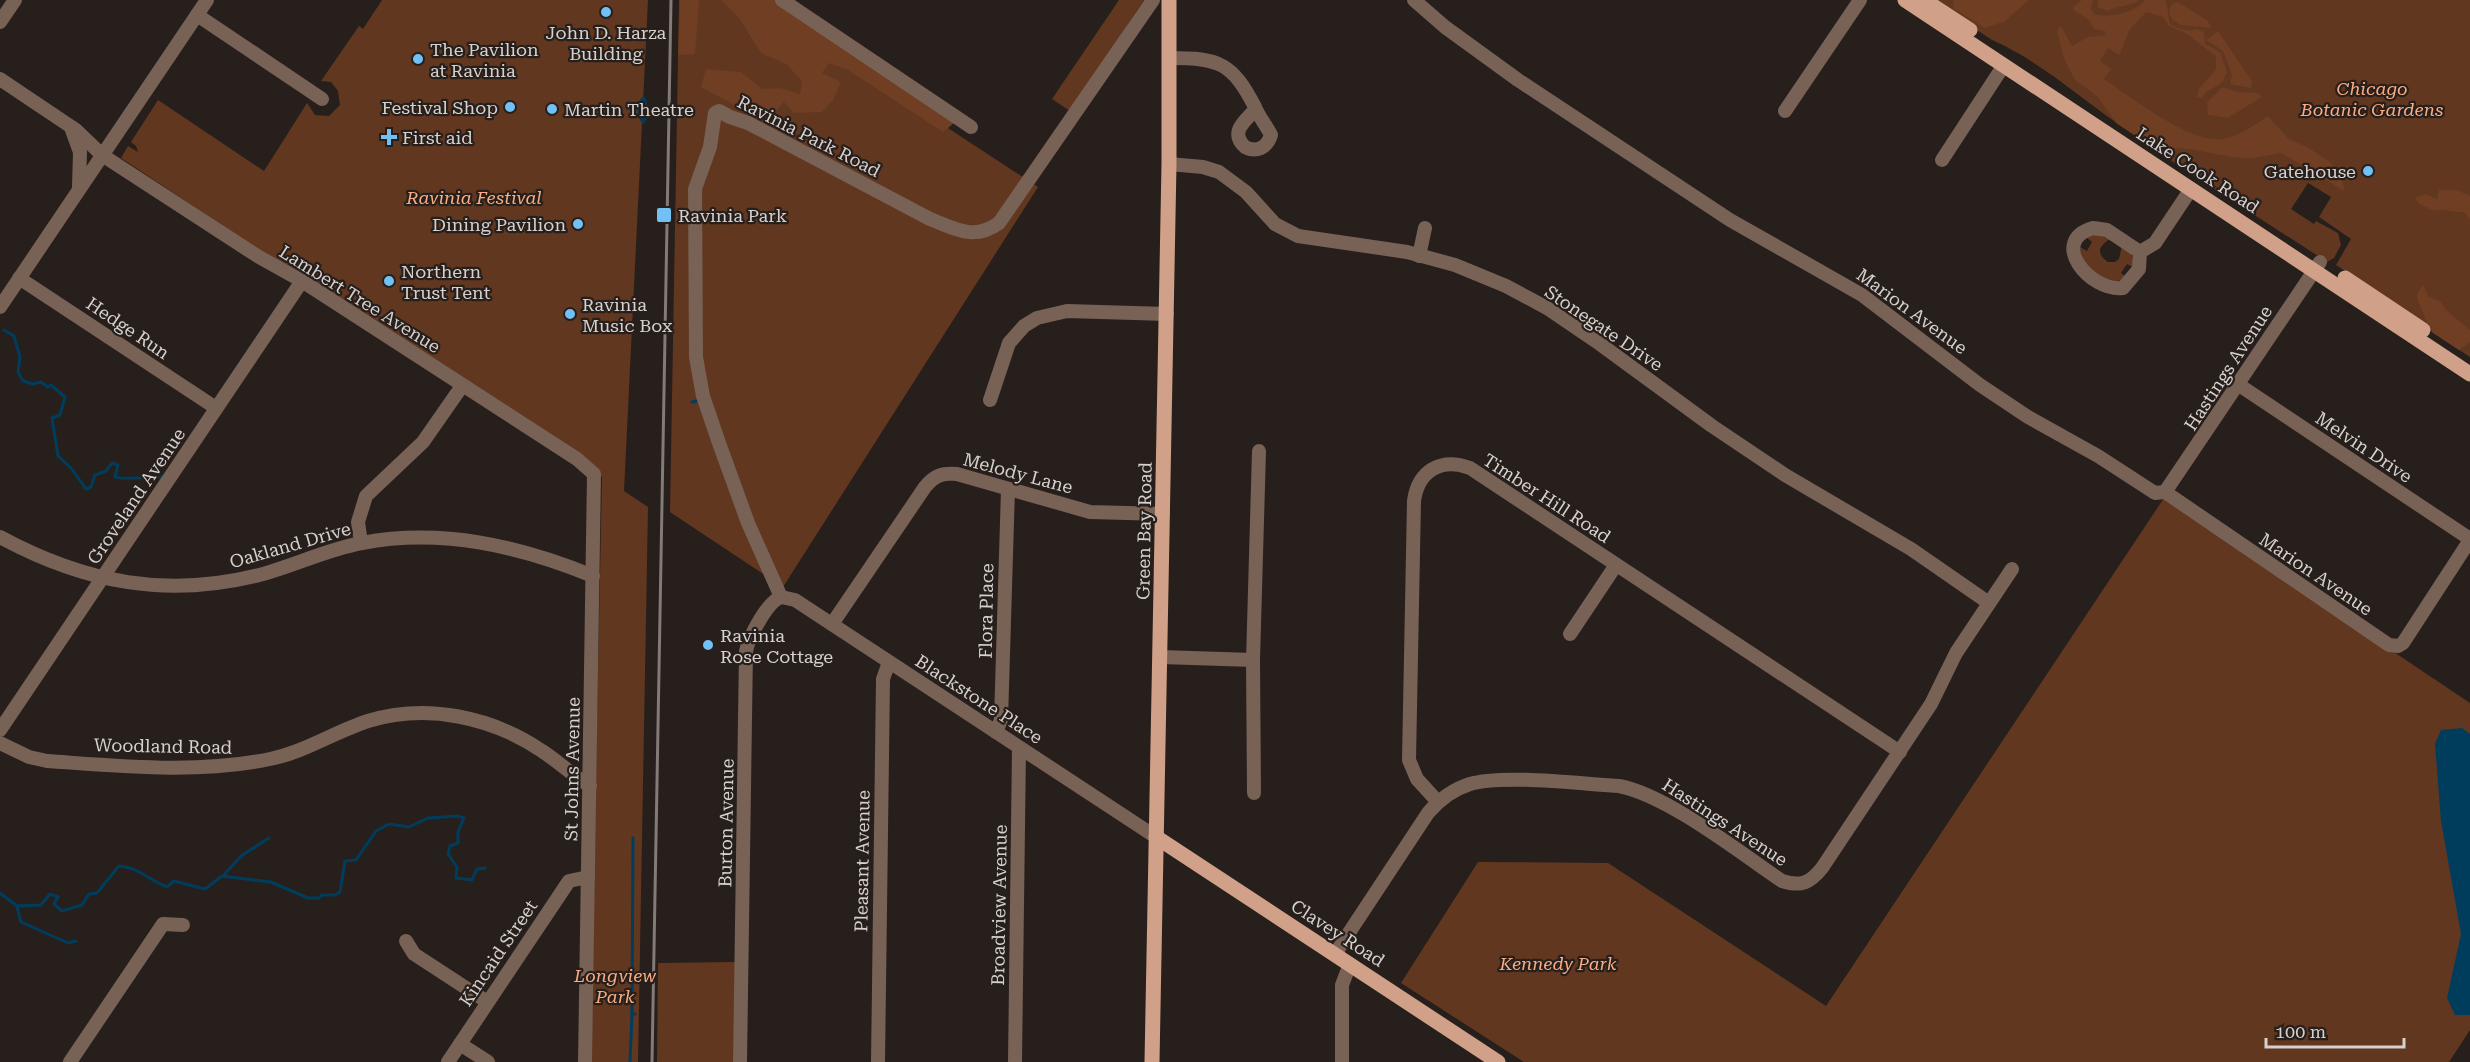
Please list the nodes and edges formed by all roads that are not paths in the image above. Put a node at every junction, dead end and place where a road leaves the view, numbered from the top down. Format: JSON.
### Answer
{"nodes":[{"id":1,"x":15,"y":0,"type":"edge"},
{"id":2,"x":207,"y":0,"type":"edge"},
{"id":3,"x":782,"y":0,"type":"edge"},
{"id":4,"x":1153,"y":0,"type":"edge"},
{"id":5,"x":1169,"y":0,"type":"edge"},
{"id":6,"x":1414,"y":0,"type":"edge"},
{"id":7,"x":1860,"y":0,"type":"edge"},
{"id":8,"x":1905,"y":0,"type":"edge"},
{"id":9,"x":1924,"y":0,"type":"edge"},
{"id":10,"x":197,"y":15,"type":"junction"},
{"id":11,"x":0,"y":22,"type":"edge"},
{"id":12,"x":1170,"y":58,"type":"junction"},
{"id":13,"x":2004,"y":65,"type":"junction"},
{"id":14,"x":0,"y":79,"type":"edge"},
{"id":15,"x":322,"y":99,"type":"dead end"},
{"id":16,"x":1256,"y":110,"type":"dead end"},
{"id":17,"x":1785,"y":111,"type":"dead end"},
{"id":18,"x":70,"y":126,"type":"junction"},
{"id":19,"x":971,"y":127,"type":"dead end"},
{"id":20,"x":102,"y":155,"type":"junction"},
{"id":21,"x":1942,"y":160,"type":"dead end"},
{"id":22,"x":1169,"y":164,"type":"junction"},
{"id":23,"x":2191,"y":189,"type":"junction"},
{"id":24,"x":79,"y":190,"type":"junction"},
{"id":25,"x":1425,"y":228,"type":"dead end"},
{"id":26,"x":2140,"y":252,"type":"junction"},
{"id":27,"x":1419,"y":256,"type":"junction"},
{"id":28,"x":2317,"y":266,"type":"junction"},
{"id":29,"x":19,"y":278,"type":"junction"},
{"id":30,"x":302,"y":281,"type":"junction"},
{"id":31,"x":0,"y":307,"type":"edge"},
{"id":32,"x":1167,"y":314,"type":"junction"},
{"id":33,"x":2470,"y":362,"type":"edge"},
{"id":34,"x":2470,"y":374,"type":"edge"},
{"id":35,"x":2239,"y":385,"type":"junction"},
{"id":36,"x":462,"y":386,"type":"junction"},
{"id":37,"x":990,"y":400,"type":"dead end"},
{"id":38,"x":216,"y":408,"type":"junction"},
{"id":39,"x":1259,"y":451,"type":"dead end"},
{"id":40,"x":594,"y":477,"type":"joint"},
{"id":41,"x":1008,"y":489,"type":"junction"},
{"id":42,"x":2165,"y":492,"type":"junction"},
{"id":43,"x":1163,"y":514,"type":"junction"},
{"id":44,"x":0,"y":537,"type":"edge"},
{"id":45,"x":2470,"y":539,"type":"edge"},
{"id":46,"x":361,"y":543,"type":"junction"},
{"id":47,"x":1616,"y":565,"type":"junction"},
{"id":48,"x":2012,"y":569,"type":"dead end"},
{"id":49,"x":593,"y":576,"type":"junction"},
{"id":50,"x":104,"y":577,"type":"junction"},
{"id":51,"x":781,"y":597,"type":"junction"},
{"id":52,"x":1989,"y":603,"type":"junction"},
{"id":53,"x":832,"y":624,"type":"junction"},
{"id":54,"x":1570,"y":634,"type":"dead end"},
{"id":55,"x":1161,"y":657,"type":"junction"},
{"id":56,"x":1253,"y":660,"type":"junction"},
{"id":57,"x":889,"y":662,"type":"junction"},
{"id":58,"x":0,"y":730,"type":"edge"},
{"id":59,"x":996,"y":732,"type":"junction"},
{"id":60,"x":0,"y":743,"type":"edge"},
{"id":61,"x":1019,"y":748,"type":"junction"},
{"id":62,"x":1900,"y":752,"type":"junction"},
{"id":63,"x":590,"y":786,"type":"junction"},
{"id":64,"x":1254,"y":793,"type":"dead end"},
{"id":65,"x":1438,"y":802,"type":"junction"},
{"id":66,"x":1156,"y":837,"type":"junction"},
{"id":67,"x":588,"y":877,"type":"junction"},
{"id":68,"x":183,"y":925,"type":"dead end"},
{"id":69,"x":406,"y":941,"type":"dead end"},
{"id":70,"x":1335,"y":954,"type":"junction"},
{"id":71,"x":1350,"y":964,"type":"junction"},
{"id":72,"x":486,"y":1001,"type":"junction"},
{"id":73,"x":460,"y":1044,"type":"junction"},
{"id":74,"x":70,"y":1062,"type":"edge"},
{"id":75,"x":448,"y":1062,"type":"edge"},
{"id":76,"x":488,"y":1062,"type":"edge"},
{"id":77,"x":585,"y":1062,"type":"edge"},
{"id":78,"x":740,"y":1062,"type":"edge"},
{"id":79,"x":878,"y":1062,"type":"edge"},
{"id":80,"x":1015,"y":1062,"type":"edge"},
{"id":81,"x":1152,"y":1062,"type":"edge"},
{"id":82,"x":1342,"y":1062,"type":"edge"},
{"id":83,"x":1498,"y":1062,"type":"edge"}],
"edges":[{"from":1,"to":11,"type":"street"},
{"from":2,"to":10,"type":"street"},
{"from":3,"to":19,"type":"street"},
{"from":4,"to":51,"type":"street","name":"Ravinia Park Road"},
{"from":5,"to":12,"type":"main road","name":"Green Bay Road"},
{"from":6,"to":42,"type":"street","name":"Marion Avenue"},
{"from":7,"to":17,"type":"street"},
{"from":8,"to":13,"type":"main road","name":"Lake Cook Road"},
{"from":9,"to":28,"type":"main road","name":"Lake Cook Road"},
{"from":10,"to":15,"type":"street"},
{"from":10,"to":20,"type":"street"},
{"from":12,"to":16,"type":"street"},
{"from":12,"to":22,"type":"main road","name":"Green Bay Road"},
{"from":13,"to":21,"type":"street"},
{"from":13,"to":23,"type":"main road","name":"Lake Cook Road"},
{"from":14,"to":18,"type":"street","name":"Lambert Tree Avenue"},
{"from":18,"to":20,"type":"street","name":"Lambert Tree Avenue"},
{"from":18,"to":24,"type":"street"},
{"from":20,"to":24,"type":"street"},
{"from":20,"to":30,"type":"street","name":"Lambert Tree Avenue"},
{"from":22,"to":27,"type":"street","name":"Stonegate Drive"},
{"from":22,"to":32,"type":"main road","name":"Green Bay Road"},
{"from":23,"to":26,"type":"street"},
{"from":23,"to":28,"type":"main road","name":"Lake Cook Road"},
{"from":24,"to":29,"type":"street"},
{"from":25,"to":27,"type":"street"},
{"from":26,"to":26,"type":"street"},
{"from":27,"to":52,"type":"street","name":"Stonegate Drive"},
{"from":28,"to":33,"type":"main road","name":"Lake Cook Road"},
{"from":28,"to":34,"type":"main road","name":"Lake Cook Road"},
{"from":28,"to":35,"type":"street","name":"Hastings Avenue"},
{"from":29,"to":31,"type":"street"},
{"from":29,"to":38,"type":"street","name":"Hedge Run"},
{"from":30,"to":36,"type":"street","name":"Lambert Tree Avenue"},
{"from":30,"to":38,"type":"street","name":"Groveland Avenue"},
{"from":32,"to":37,"type":"street"},
{"from":32,"to":43,"type":"main road","name":"Green Bay Road"},
{"from":35,"to":42,"type":"street","name":"Hastings Avenue"},
{"from":35,"to":45,"type":"street","name":"Melvin Drive"},
{"from":36,"to":40,"type":"street","name":"Lambert Tree Avenue"},
{"from":36,"to":46,"type":"street"},
{"from":38,"to":50,"type":"street","name":"Groveland Avenue"},
{"from":39,"to":56,"type":"street"},
{"from":40,"to":49,"type":"street","name":"St Johns Avenue"},
{"from":41,"to":43,"type":"street","name":"Melody Lane"},
{"from":41,"to":53,"type":"street","name":"Melody Lane"},
{"from":41,"to":59,"type":"street","name":"Flora Place"},
{"from":42,"to":45,"type":"street","name":"Marion Avenue"},
{"from":43,"to":55,"type":"main road","name":"Green Bay Road"},
{"from":44,"to":50,"type":"street","name":"Oakland Drive"},
{"from":46,"to":49,"type":"street","name":"Oakland Drive"},
{"from":46,"to":50,"type":"street","name":"Oakland Drive"},
{"from":47,"to":54,"type":"street"},
{"from":47,"to":62,"type":"street","name":"Timber Hill Road"},
{"from":47,"to":65,"type":"street","name":"Timber Hill Road"},
{"from":48,"to":52,"type":"street","name":"Hastings Avenue"},
{"from":49,"to":63,"type":"street","name":"St Johns Avenue"},
{"from":50,"to":58,"type":"street","name":"Groveland Avenue"},
{"from":51,"to":53,"type":"street","name":"Blackstone Place"},
{"from":51,"to":78,"type":"street","name":"Burton Avenue"},
{"from":52,"to":62,"type":"street","name":"Hastings Avenue"},
{"from":53,"to":57,"type":"street","name":"Blackstone Place"},
{"from":55,"to":56,"type":"street"},
{"from":55,"to":66,"type":"main road","name":"Green Bay Road"},
{"from":56,"to":64,"type":"street"},
{"from":57,"to":59,"type":"street","name":"Blackstone Place"},
{"from":57,"to":79,"type":"street","name":"Pleasant Avenue"},
{"from":59,"to":61,"type":"street","name":"Blackstone Place"},
{"from":60,"to":63,"type":"street","name":"Woodland Road"},
{"from":61,"to":66,"type":"street","name":"Blackstone Place"},
{"from":61,"to":80,"type":"street","name":"Broadview Avenue"},
{"from":62,"to":65,"type":"street","name":"Hastings Avenue"},
{"from":63,"to":67,"type":"street","name":"St Johns Avenue"},
{"from":65,"to":70,"type":"street","name":"Hastings Avenue"},
{"from":66,"to":70,"type":"main road","name":"Clavey Road"},
{"from":66,"to":81,"type":"main road","name":"Green Bay Road"},
{"from":67,"to":72,"type":"street","name":"Kincaid Street"},
{"from":67,"to":77,"type":"street","name":"St Johns Avenue"},
{"from":68,"to":74,"type":"street"},
{"from":69,"to":72,"type":"street"},
{"from":70,"to":71,"type":"main road","name":"Clavey Road"},
{"from":71,"to":82,"type":"street"},
{"from":71,"to":83,"type":"main road","name":"Clavey Road"},
{"from":72,"to":73,"type":"street","name":"Kincaid Street"},
{"from":73,"to":75,"type":"street","name":"Kincaid Street"},
{"from":73,"to":76,"type":"street"}]}
